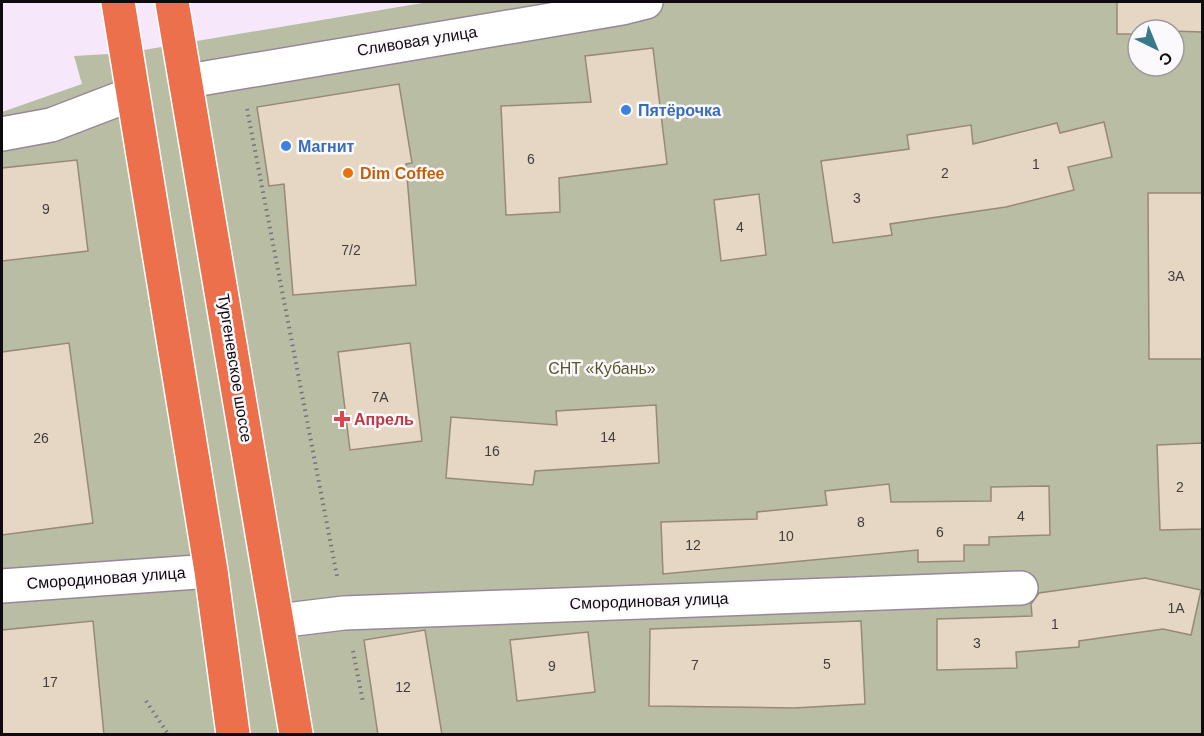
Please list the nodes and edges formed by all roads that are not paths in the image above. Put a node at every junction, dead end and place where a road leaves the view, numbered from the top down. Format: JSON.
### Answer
{"nodes":[{"id":1,"x":118,"y":2,"type":"edge"},
{"id":2,"x":172,"y":2,"type":"edge"},
{"id":3,"x":630,"y":4,"type":"edge"},
{"id":4,"x":188,"y":81,"type":"junction"},
{"id":5,"x":132,"y":94,"type":"junction"},
{"id":6,"x":2,"y":134,"type":"edge"},
{"id":7,"x":211,"y":571,"type":"junction"},
{"id":8,"x":2,"y":586,"type":"edge"},
{"id":9,"x":1021,"y":588,"type":"dead end"},
{"id":10,"x":278,"y":621,"type":"junction"},
{"id":11,"x":233,"y":735,"type":"edge"},
{"id":12,"x":296,"y":735,"type":"edge"}],
"edges":[{"from":1,"to":5,"type":"highway"},
{"from":2,"to":4,"type":"highway","name":"Тургеневское шоссе"},
{"from":3,"to":4,"type":"street","name":"Сливовая улица"},
{"from":4,"to":10,"type":"highway","name":"Тургеневское шоссе"},
{"from":5,"to":6,"type":"street"},
{"from":5,"to":7,"type":"highway"},
{"from":7,"to":8,"type":"street","name":"Смородиновая улица"},
{"from":7,"to":11,"type":"highway"},
{"from":9,"to":10,"type":"street","name":"Смородиновая улица"},
{"from":10,"to":12,"type":"highway","name":"Тургеневское шоссе"}]}
